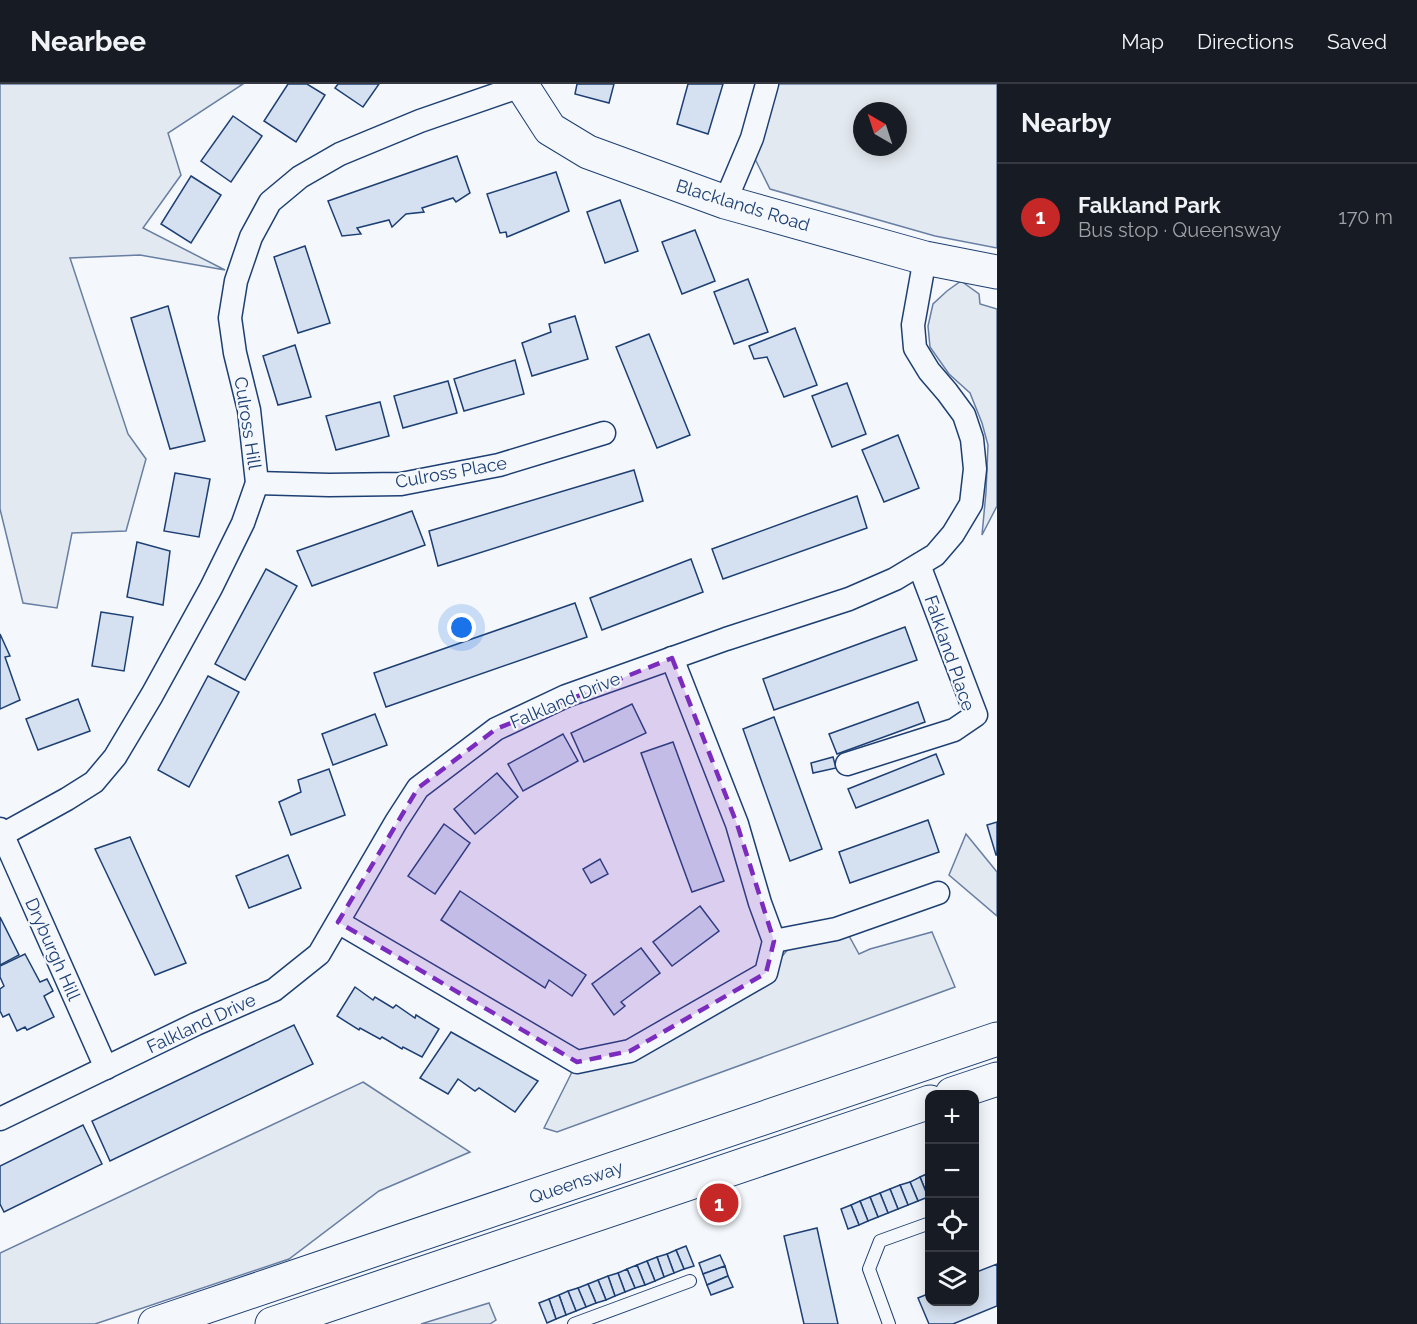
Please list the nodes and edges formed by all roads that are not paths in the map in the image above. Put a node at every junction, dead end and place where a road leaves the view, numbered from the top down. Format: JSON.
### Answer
{"nodes":[{"id":1,"x":767,"y":84,"type":"edge"},
{"id":2,"x":521,"y":85,"type":"edge"},
{"id":3,"x":725,"y":202,"type":"junction"},
{"id":4,"x":925,"y":258,"type":"junction"},
{"id":5,"x":997,"y":272,"type":"edge"},
{"id":6,"x":604,"y":433,"type":"dead end"},
{"id":7,"x":258,"y":483,"type":"junction"},
{"id":8,"x":919,"y":565,"type":"junction"},
{"id":9,"x":672,"y":658,"type":"junction"},
{"id":10,"x":848,"y":764,"type":"dead end"},
{"id":11,"x":1,"y":832,"type":"edge"},
{"id":12,"x":938,"y":893,"type":"dead end"},
{"id":13,"x":338,"y":921,"type":"junction"},
{"id":14,"x":774,"y":940,"type":"junction"},
{"id":15,"x":997,"y":1039,"type":"edge"},
{"id":16,"x":106,"y":1068,"type":"junction"},
{"id":17,"x":997,"y":1079,"type":"edge"},
{"id":18,"x":966,"y":1090,"type":"edge"},
{"id":19,"x":925,"y":1104,"type":"edge"},
{"id":20,"x":0,"y":1119,"type":"edge"},
{"id":21,"x":925,"y":1225,"type":"edge"},
{"id":22,"x":690,"y":1281,"type":"dead end"},
{"id":23,"x":155,"y":1324,"type":"edge"},
{"id":24,"x":272,"y":1324,"type":"edge"},
{"id":25,"x":574,"y":1324,"type":"edge"},
{"id":26,"x":889,"y":1324,"type":"edge"}],
"edges":[{"from":1,"to":3,"type":"street"},
{"from":2,"to":3,"type":"main road","name":"Blacklands Road"},
{"from":2,"to":7,"type":"street","name":"Culross Hill"},
{"from":3,"to":4,"type":"main road","name":"Blacklands Road"},
{"from":4,"to":5,"type":"main road","name":"Blacklands Road"},
{"from":4,"to":8,"type":"street","name":"Falkland Drive"},
{"from":6,"to":7,"type":"street","name":"Culross Place"},
{"from":7,"to":11,"type":"street","name":"Culross Hill"},
{"from":8,"to":9,"type":"street","name":"Falkland Drive"},
{"from":8,"to":10,"type":"street","name":"Falkland Place"},
{"from":9,"to":13,"type":"street","name":"Falkland Drive"},
{"from":9,"to":14,"type":"street"},
{"from":11,"to":16,"type":"street","name":"Dryburgh Hill"},
{"from":12,"to":14,"type":"street"},
{"from":13,"to":14,"type":"street"},
{"from":13,"to":16,"type":"street","name":"Falkland Drive"},
{"from":15,"to":23,"type":"main road","name":"Queensway"},
{"from":16,"to":20,"type":"street","name":"Falkland Drive"},
{"from":17,"to":18,"type":"main road"},
{"from":19,"to":24,"type":"main road","name":"Queensway"},
{"from":21,"to":26,"type":"lane"},
{"from":22,"to":25,"type":"lane"}]}
